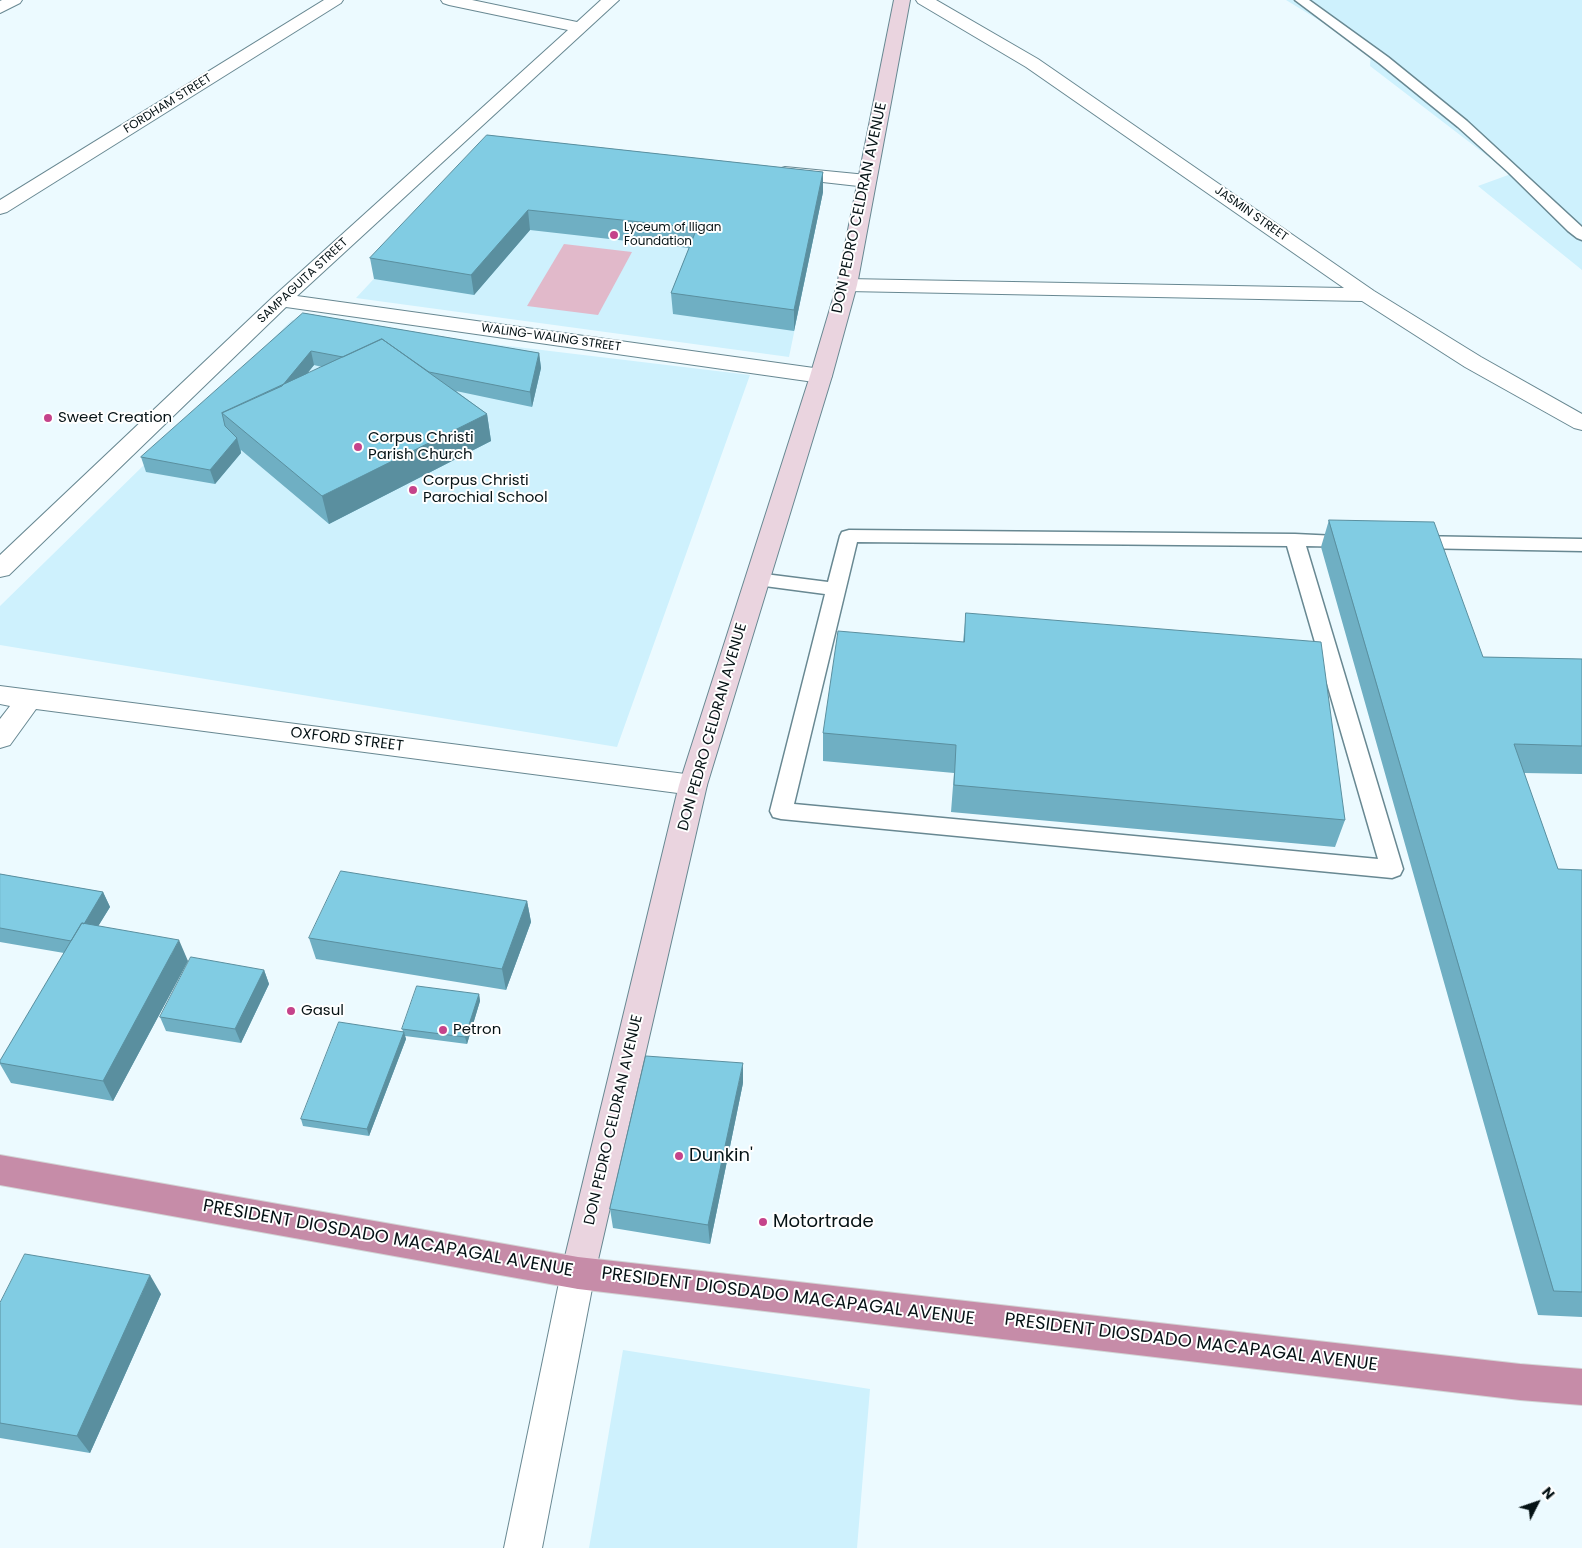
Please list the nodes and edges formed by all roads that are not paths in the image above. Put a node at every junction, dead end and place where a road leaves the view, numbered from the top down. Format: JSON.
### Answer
{"nodes":[{"id":1,"x":14,"y":0,"type":"edge"},
{"id":2,"x":335,"y":0,"type":"edge"},
{"id":3,"x":449,"y":0,"type":"edge"},
{"id":4,"x":612,"y":0,"type":"edge"},
{"id":5,"x":902,"y":0,"type":"edge"},
{"id":6,"x":924,"y":0,"type":"edge"},
{"id":7,"x":1301,"y":0,"type":"edge"},
{"id":8,"x":0,"y":8,"type":"edge"},
{"id":9,"x":581,"y":28,"type":"junction"},
{"id":10,"x":769,"y":172,"type":"edge"},
{"id":11,"x":867,"y":181,"type":"junction"},
{"id":12,"x":0,"y":208,"type":"edge"},
{"id":13,"x":1582,"y":235,"type":"edge"},
{"id":14,"x":847,"y":285,"type":"junction"},
{"id":15,"x":1367,"y":295,"type":"junction"},
{"id":16,"x":282,"y":300,"type":"junction"},
{"id":17,"x":820,"y":376,"type":"junction"},
{"id":18,"x":1582,"y":423,"type":"edge"},
{"id":19,"x":1295,"y":540,"type":"junction"},
{"id":20,"x":1364,"y":541,"type":"edge"},
{"id":21,"x":1394,"y":541,"type":"edge"},
{"id":22,"x":1582,"y":544,"type":"edge"},
{"id":23,"x":0,"y":569,"type":"edge"},
{"id":24,"x":757,"y":580,"type":"junction"},
{"id":25,"x":836,"y":589,"type":"junction"},
{"id":26,"x":0,"y":694,"type":"edge"},
{"id":27,"x":30,"y":698,"type":"junction"},
{"id":28,"x":0,"y":738,"type":"edge"},
{"id":29,"x":693,"y":785,"type":"junction"},
{"id":30,"x":0,"y":1170,"type":"edge"},
{"id":31,"x":578,"y":1272,"type":"junction"},
{"id":32,"x":1582,"y":1387,"type":"edge"},
{"id":33,"x":523,"y":1548,"type":"edge"}],
"edges":[{"from":1,"to":8,"type":"street"},
{"from":2,"to":12,"type":"street","name":"FORDHAM STREET"},
{"from":3,"to":9,"type":"street"},
{"from":4,"to":9,"type":"street","name":"SAMPAGUITA STREET"},
{"from":5,"to":11,"type":"main road","name":"DON PEDRO CELDRAN AVENUE"},
{"from":6,"to":15,"type":"street","name":"JASMIN STREET"},
{"from":7,"to":13,"type":"lane"},
{"from":9,"to":16,"type":"street","name":"SAMPAGUITA STREET"},
{"from":10,"to":11,"type":"street"},
{"from":11,"to":14,"type":"main road","name":"DON PEDRO CELDRAN AVENUE"},
{"from":14,"to":15,"type":"street"},
{"from":14,"to":17,"type":"main road","name":"DON PEDRO CELDRAN AVENUE"},
{"from":15,"to":18,"type":"street","name":"JASMIN STREET"},
{"from":16,"to":17,"type":"street","name":"WALING-WALING STREET"},
{"from":16,"to":23,"type":"street","name":"SAMPAGUITA STREET"},
{"from":17,"to":24,"type":"main road","name":"DON PEDRO CELDRAN AVENUE"},
{"from":19,"to":20,"type":"lane"},
{"from":19,"to":25,"type":"lane"},
{"from":19,"to":25,"type":"lane"},
{"from":21,"to":22,"type":"lane"},
{"from":24,"to":25,"type":"lane"},
{"from":24,"to":29,"type":"main road","name":"DON PEDRO CELDRAN AVENUE"},
{"from":26,"to":27,"type":"street","name":"OXFORD STREET"},
{"from":27,"to":28,"type":"street"},
{"from":27,"to":29,"type":"street","name":"OXFORD STREET"},
{"from":29,"to":31,"type":"main road","name":"DON PEDRO CELDRAN AVENUE"},
{"from":30,"to":31,"type":"highway","name":"PRESIDENT DIOSDADO MACAPAGAL AVENUE"},
{"from":31,"to":32,"type":"highway","name":"PRESIDENT DIOSDADO MACAPAGAL AVENUE"},
{"from":31,"to":33,"type":"street","name":"DON PEDRO CELDRAN AVENUE"}]}
